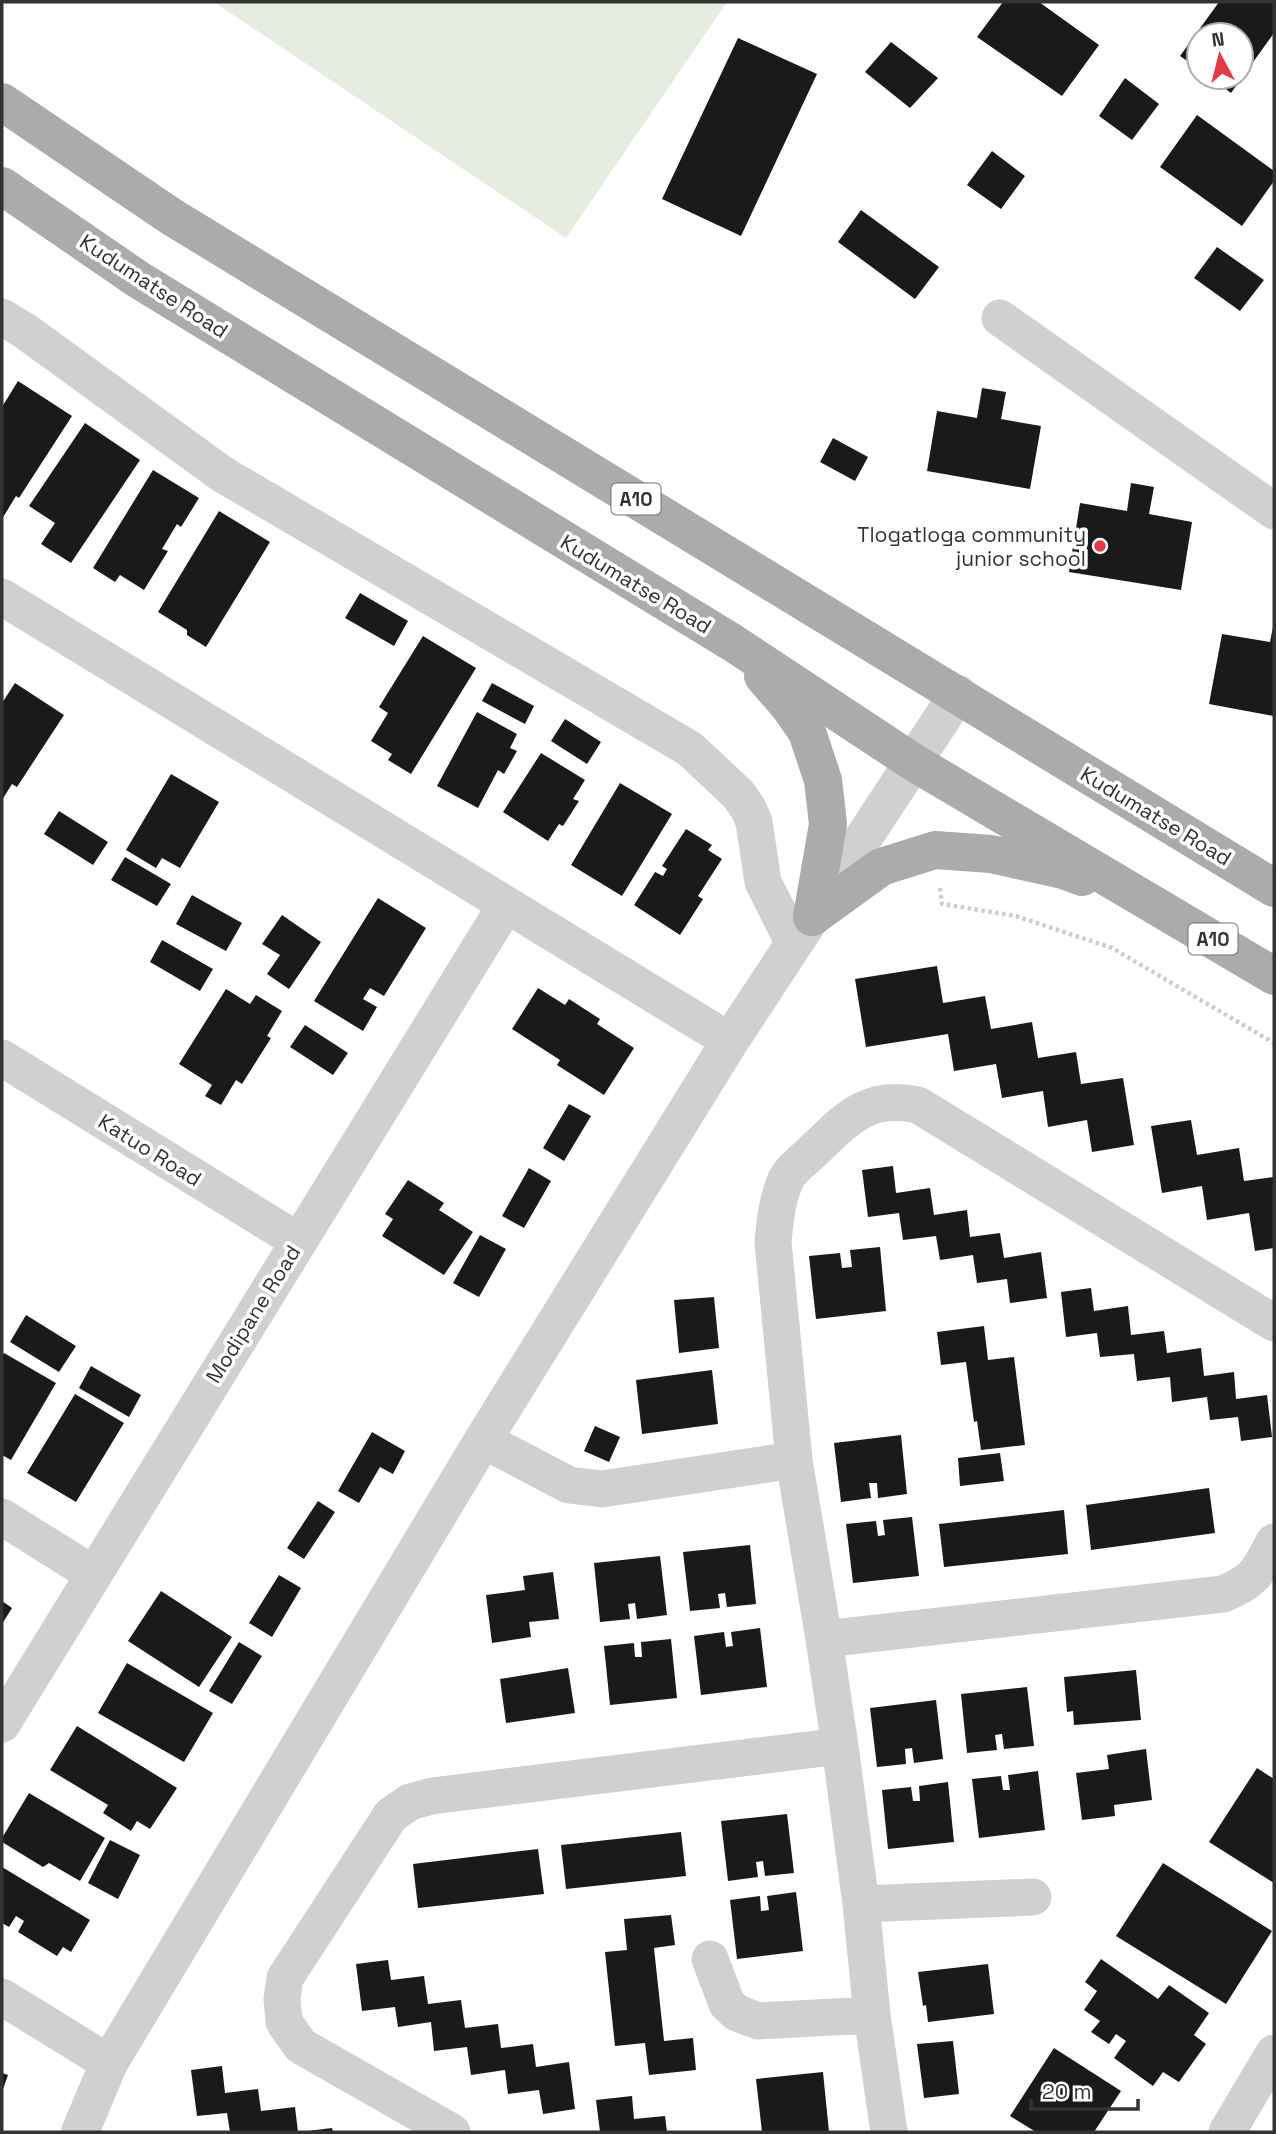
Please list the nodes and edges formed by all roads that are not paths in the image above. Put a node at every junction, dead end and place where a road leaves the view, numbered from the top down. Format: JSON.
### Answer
{"nodes":[{"id":1,"x":2,"y":102,"type":"edge"},
{"id":2,"x":2,"y":186,"type":"edge"},
{"id":3,"x":2,"y":317,"type":"edge"},
{"id":4,"x":1000,"y":318,"type":"dead end"},
{"id":5,"x":1274,"y":511,"type":"edge"},
{"id":6,"x":2,"y":597,"type":"edge"},
{"id":7,"x":733,"y":643,"type":"junction"},
{"id":8,"x":958,"y":694,"type":"junction"},
{"id":9,"x":913,"y":762,"type":"junction"},
{"id":10,"x":1274,"y":888,"type":"edge"},
{"id":11,"x":1151,"y":901,"type":"junction"},
{"id":12,"x":506,"y":905,"type":"junction"},
{"id":13,"x":803,"y":931,"type":"junction"},
{"id":14,"x":1274,"y":976,"type":"edge"},
{"id":15,"x":730,"y":1041,"type":"junction"},
{"id":16,"x":2,"y":1058,"type":"edge"},
{"id":17,"x":298,"y":1241,"type":"junction"},
{"id":18,"x":1274,"y":1323,"type":"edge"},
{"id":19,"x":483,"y":1440,"type":"junction"},
{"id":20,"x":794,"y":1460,"type":"junction"},
{"id":21,"x":2,"y":1517,"type":"edge"},
{"id":22,"x":1274,"y":1542,"type":"edge"},
{"id":23,"x":93,"y":1574,"type":"junction"},
{"id":24,"x":824,"y":1639,"type":"junction"},
{"id":25,"x":2,"y":1724,"type":"edge"},
{"id":26,"x":840,"y":1746,"type":"junction"},
{"id":27,"x":1033,"y":1897,"type":"dead end"},
{"id":28,"x":861,"y":1904,"type":"junction"},
{"id":29,"x":710,"y":1958,"type":"dead end"},
{"id":30,"x":2,"y":1997,"type":"edge"},
{"id":31,"x":872,"y":2015,"type":"junction"},
{"id":32,"x":1274,"y":2053,"type":"edge"},
{"id":33,"x":108,"y":2063,"type":"junction"},
{"id":34,"x":80,"y":2132,"type":"edge"},
{"id":35,"x":452,"y":2132,"type":"edge"},
{"id":36,"x":889,"y":2132,"type":"edge"},
{"id":37,"x":1227,"y":2132,"type":"edge"}],
"edges":[{"from":1,"to":8,"type":"main road","name":"Kudumatse Road","number":"A10"},
{"from":2,"to":7,"type":"main road","name":"Kudumatse Road","number":"A10"},
{"from":3,"to":13,"type":"street"},
{"from":4,"to":5,"type":"street"},
{"from":6,"to":12,"type":"street"},
{"from":7,"to":9,"type":"main road","name":"Kudumatse Road","number":"A10"},
{"from":7,"to":13,"type":"main road"},
{"from":8,"to":9,"type":"street"},
{"from":8,"to":10,"type":"main road","name":"Kudumatse Road","number":"A10"},
{"from":9,"to":11,"type":"main road","name":"Kudumatse Road","number":"A10"},
{"from":9,"to":13,"type":"street"},
{"from":11,"to":13,"type":"main road"},
{"from":11,"to":14,"type":"main road","name":"Kudumatse Road","number":"A10"},
{"from":12,"to":15,"type":"street"},
{"from":12,"to":17,"type":"street","name":"Modipane Road"},
{"from":13,"to":15,"type":"street"},
{"from":15,"to":19,"type":"street"},
{"from":16,"to":17,"type":"street","name":"Katuo Road"},
{"from":17,"to":23,"type":"street","name":"Modipane Road"},
{"from":18,"to":20,"type":"street"},
{"from":19,"to":20,"type":"street"},
{"from":19,"to":33,"type":"street"},
{"from":20,"to":24,"type":"street"},
{"from":21,"to":23,"type":"street"},
{"from":22,"to":24,"type":"street"},
{"from":23,"to":25,"type":"street","name":"Modipane Road"},
{"from":24,"to":26,"type":"street"},
{"from":26,"to":28,"type":"street"},
{"from":26,"to":35,"type":"street"},
{"from":27,"to":28,"type":"street"},
{"from":28,"to":31,"type":"street"},
{"from":29,"to":31,"type":"street"},
{"from":30,"to":33,"type":"street"},
{"from":31,"to":36,"type":"street"},
{"from":32,"to":37,"type":"street"},
{"from":33,"to":34,"type":"street"}]}
